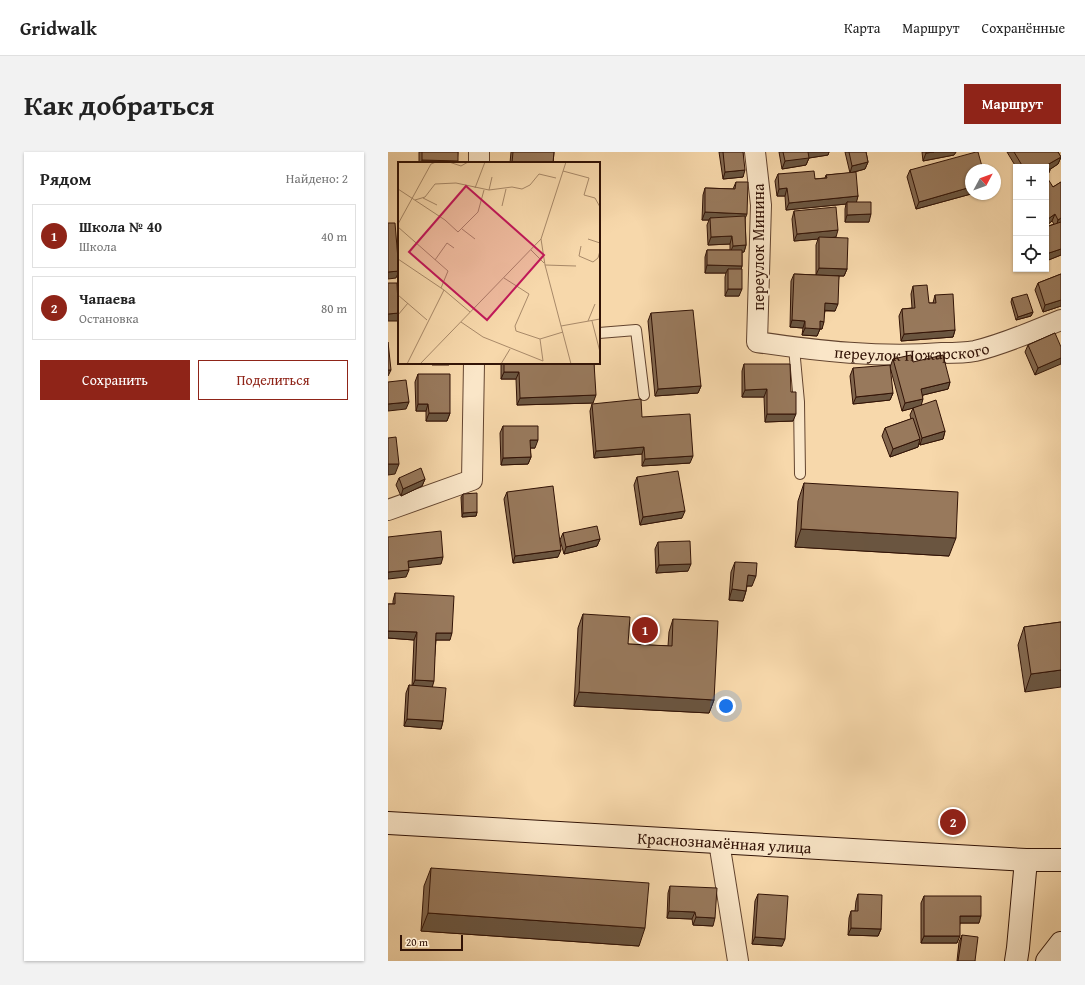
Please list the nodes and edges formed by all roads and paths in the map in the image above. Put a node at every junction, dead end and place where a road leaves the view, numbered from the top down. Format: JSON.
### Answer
{"nodes":[{"id":1,"x":755,"y":152,"type":"edge"},
{"id":2,"x":1061,"y":320,"type":"edge"},
{"id":3,"x":600,"y":333,"type":"edge"},
{"id":4,"x":758,"y":342,"type":"joint"},
{"id":5,"x":794,"y":348,"type":"junction"},
{"id":6,"x":474,"y":364,"type":"edge"},
{"id":7,"x":644,"y":395,"type":"dead end"},
{"id":8,"x":800,"y":474,"type":"dead end"},
{"id":9,"x":388,"y":510,"type":"edge"},
{"id":10,"x":388,"y":823,"type":"edge"},
{"id":11,"x":719,"y":842,"type":"junction"},
{"id":12,"x":1026,"y":860,"type":"junction"},
{"id":13,"x":1061,"y":860,"type":"edge"},
{"id":14,"x":1061,"y":943,"type":"edge"},
{"id":15,"x":738,"y":961,"type":"edge"},
{"id":16,"x":1016,"y":961,"type":"edge"},
{"id":17,"x":1047,"y":961,"type":"edge"}],
"edges":[{"from":1,"to":4,"type":"street","name":"переулок Минина"},
{"from":2,"to":5,"type":"street","name":"переулок Пожарского"},
{"from":3,"to":7,"type":"lane"},
{"from":4,"to":5,"type":"street","name":"переулок Пожарского"},
{"from":5,"to":8,"type":"lane"},
{"from":6,"to":9,"type":"street"},
{"from":10,"to":11,"type":"street","name":"Краснознамённая улица"},
{"from":11,"to":12,"type":"street","name":"Краснознамённая улица"},
{"from":11,"to":15,"type":"street"},
{"from":12,"to":13,"type":"street","name":"Краснознамённая улица"},
{"from":12,"to":16,"type":"street"},
{"from":14,"to":17,"type":"street"}]}
